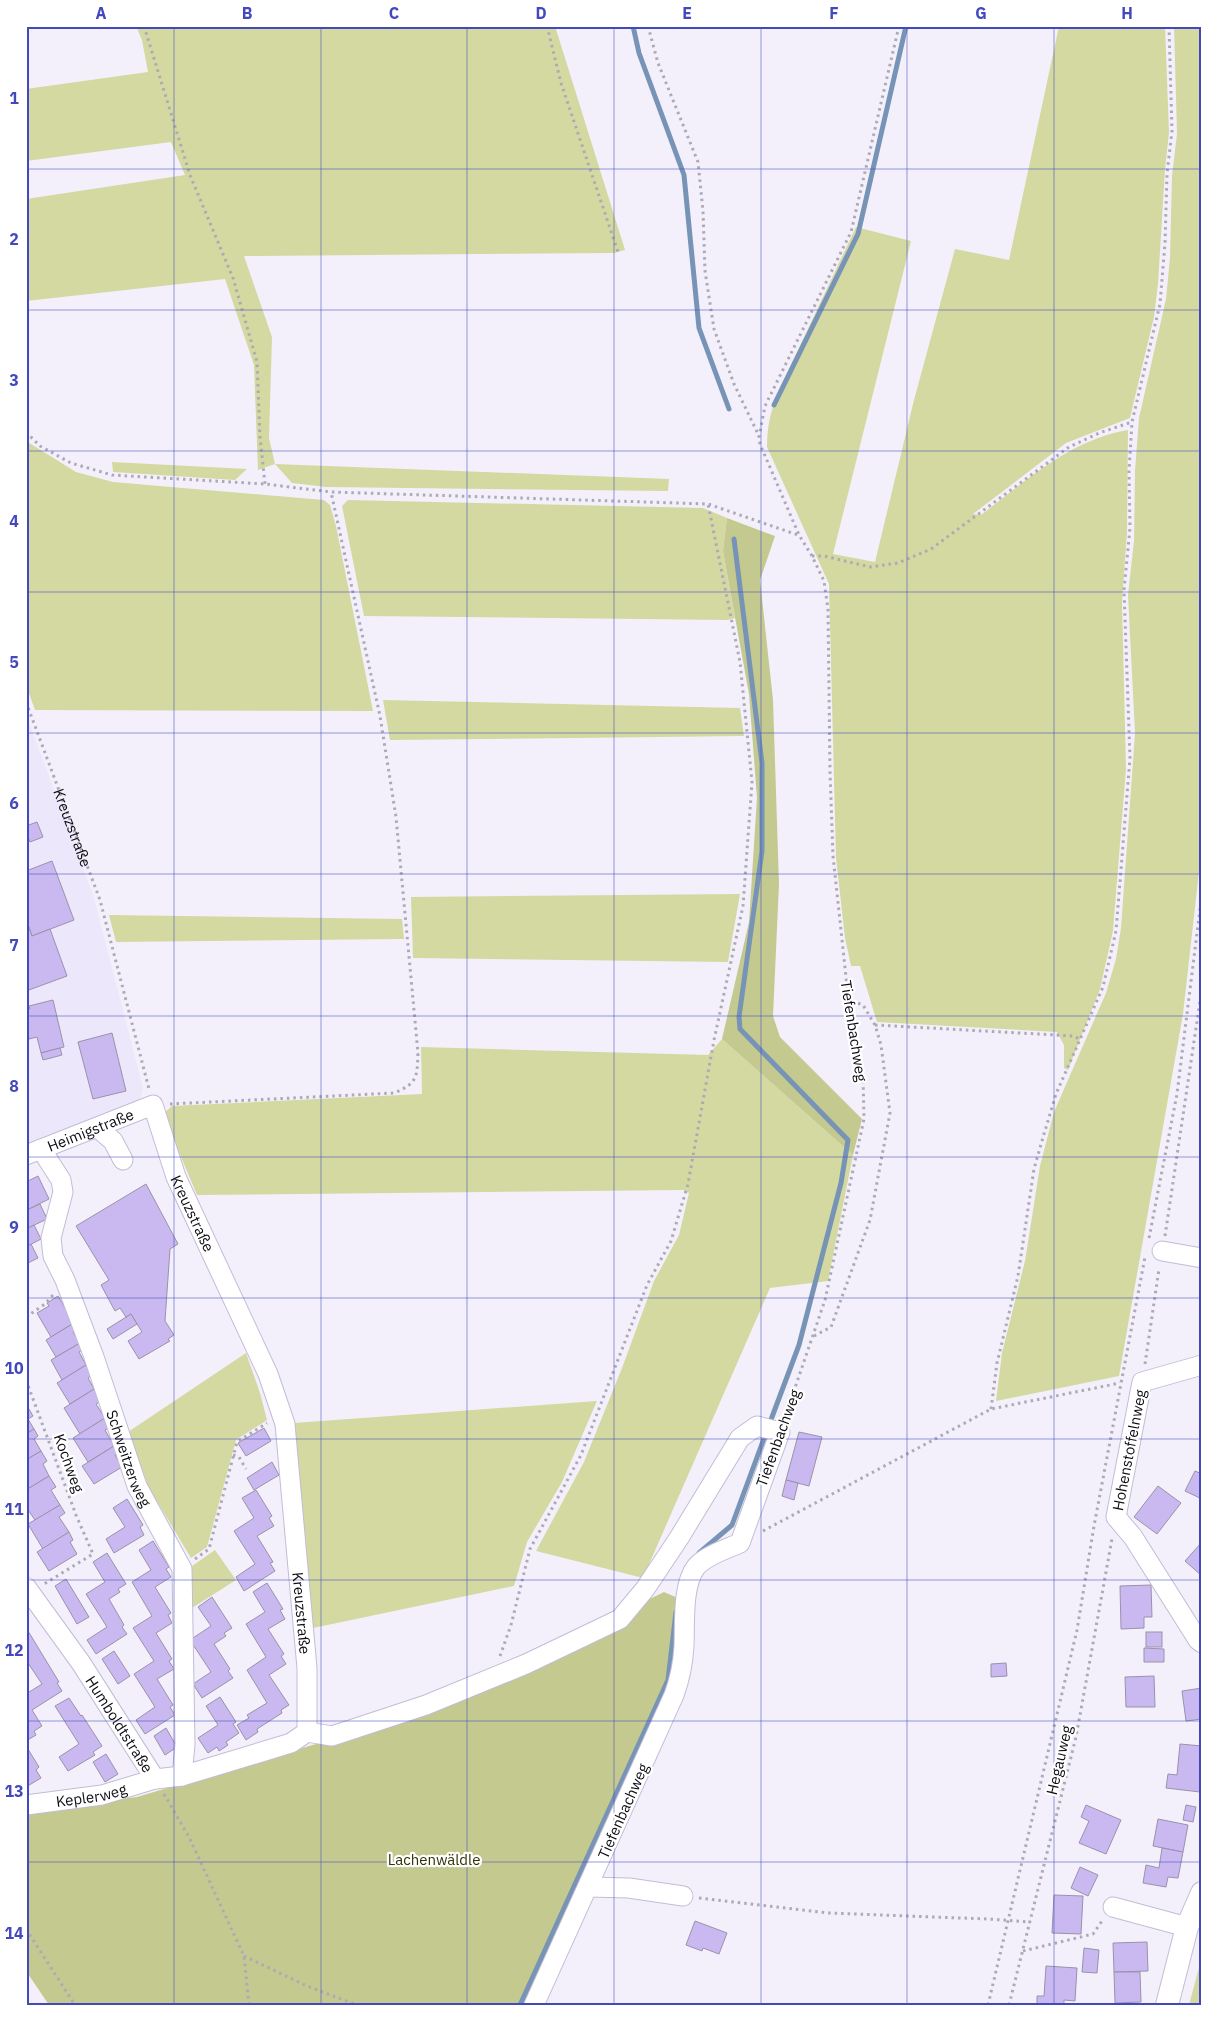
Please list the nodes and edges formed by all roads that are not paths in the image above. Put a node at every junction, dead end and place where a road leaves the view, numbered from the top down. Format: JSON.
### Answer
{"nodes":[{"id":1,"x":153,"y":1105,"type":"joint"},
{"id":2,"x":98,"y":1128,"type":"junction"},
{"id":3,"x":34,"y":1152,"type":"edge"},
{"id":4,"x":123,"y":1160,"type":"dead end"},
{"id":5,"x":1152,"y":1250,"type":"road end"},
{"id":6,"x":1202,"y":1258,"type":"edge"},
{"id":7,"x":1202,"y":1366,"type":"edge"},
{"id":8,"x":28,"y":1589,"type":"edge"},
{"id":9,"x":1202,"y":1644,"type":"edge"},
{"id":10,"x":307,"y":1732,"type":"junction"},
{"id":11,"x":182,"y":1776,"type":"junction"},
{"id":12,"x":155,"y":1779,"type":"junction"},
{"id":13,"x":26,"y":1805,"type":"edge"},
{"id":14,"x":588,"y":1887,"type":"junction"},
{"id":15,"x":1202,"y":1893,"type":"edge"},
{"id":16,"x":683,"y":1896,"type":"road end"},
{"id":17,"x":1113,"y":1906,"type":"road end"},
{"id":18,"x":1187,"y":1927,"type":"junction"},
{"id":19,"x":534,"y":2005,"type":"edge"},
{"id":20,"x":1167,"y":2005,"type":"edge"}],
"edges":[{"from":1,"to":2,"type":"street","name":"Heimigstraße"},
{"from":1,"to":10,"type":"street","name":"Kreuzstraße"},
{"from":2,"to":3,"type":"street","name":"Heimigstraße"},
{"from":2,"to":4,"type":"street"},
{"from":3,"to":11,"type":"street","name":"Schweitzerweg"},
{"from":5,"to":6,"type":"street"},
{"from":7,"to":9,"type":"street","name":"Hohenstoffelnweg"},
{"from":8,"to":12,"type":"street","name":"Humboldtstraße"},
{"from":10,"to":11,"type":"street","name":"Humboldtstraße"},
{"from":10,"to":14,"type":"street","name":"Tiefenbachweg"},
{"from":11,"to":12,"type":"street","name":"Humboldtstraße"},
{"from":12,"to":13,"type":"street","name":"Keplerweg"},
{"from":14,"to":16,"type":"street"},
{"from":14,"to":19,"type":"street","name":"Tiefenbachweg"},
{"from":15,"to":18,"type":"main road"},
{"from":17,"to":18,"type":"street"},
{"from":18,"to":20,"type":"main road"}]}
